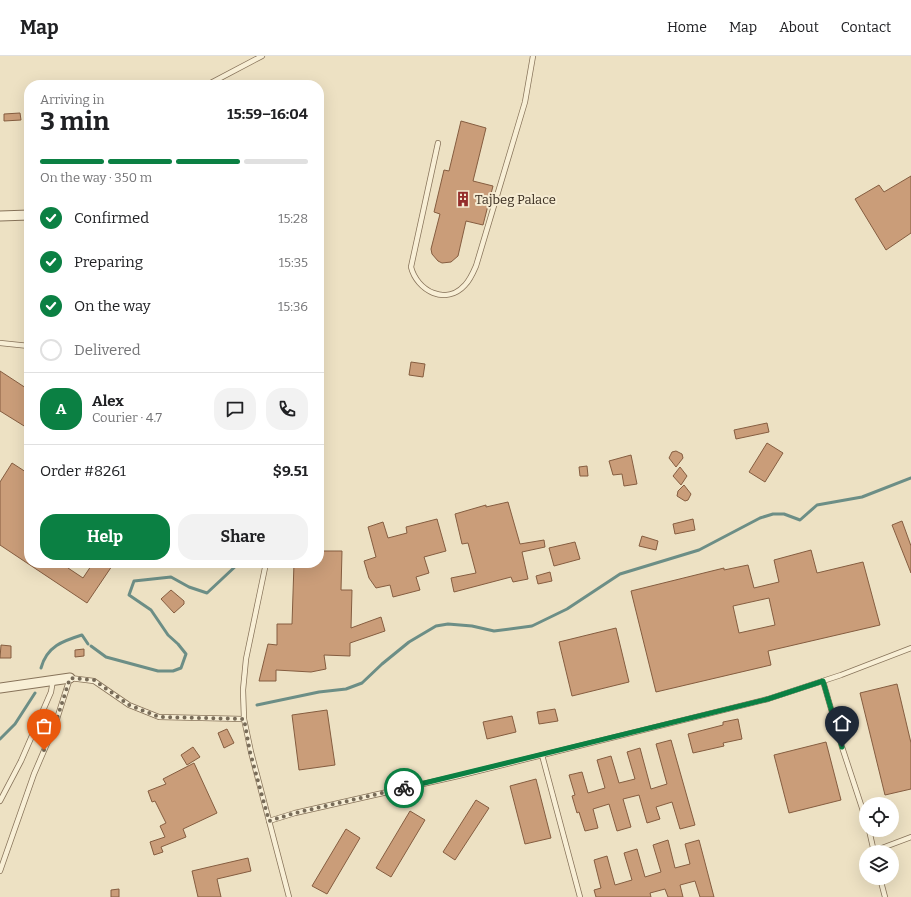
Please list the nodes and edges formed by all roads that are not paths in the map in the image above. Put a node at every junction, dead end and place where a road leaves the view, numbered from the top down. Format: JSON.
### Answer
{"nodes":[{"id":1,"x":262,"y":56,"type":"edge"},
{"id":2,"x":533,"y":56,"type":"edge"},
{"id":3,"x":216,"y":80,"type":"edge"},
{"id":4,"x":438,"y":143,"type":"dead end"},
{"id":5,"x":24,"y":215,"type":"edge"},
{"id":6,"x":0,"y":216,"type":"edge"},
{"id":7,"x":0,"y":343,"type":"edge"},
{"id":8,"x":24,"y":345,"type":"edge"},
{"id":9,"x":265,"y":568,"type":"edge"},
{"id":10,"x":911,"y":648,"type":"edge"},
{"id":11,"x":70,"y":678,"type":"junction"},
{"id":12,"x":54,"y":680,"type":"junction"},
{"id":13,"x":823,"y":681,"type":"junction"},
{"id":14,"x":0,"y":688,"type":"edge"},
{"id":15,"x":244,"y":719,"type":"junction"},
{"id":16,"x":542,"y":755,"type":"junction"},
{"id":17,"x":859,"y":799,"type":"edge"},
{"id":18,"x":0,"y":801,"type":"edge"},
{"id":19,"x":269,"y":821,"type":"junction"},
{"id":20,"x":911,"y":838,"type":"edge"},
{"id":21,"x":892,"y":845,"type":"edge"},
{"id":22,"x":0,"y":870,"type":"edge"},
{"id":23,"x":882,"y":885,"type":"edge"},
{"id":24,"x":289,"y":897,"type":"edge"},
{"id":25,"x":580,"y":897,"type":"edge"},
{"id":26,"x":885,"y":897,"type":"edge"}],
"edges":[{"from":1,"to":3,"type":"lane"},
{"from":2,"to":4,"type":"lane"},
{"from":5,"to":6,"type":"street"},
{"from":7,"to":8,"type":"lane"},
{"from":9,"to":15,"type":"lane"},
{"from":10,"to":13,"type":"lane"},
{"from":11,"to":12,"type":"street"},
{"from":11,"to":15,"type":"lane"},
{"from":11,"to":22,"type":"lane"},
{"from":12,"to":14,"type":"street"},
{"from":12,"to":18,"type":"lane"},
{"from":13,"to":16,"type":"lane"},
{"from":13,"to":17,"type":"lane"},
{"from":15,"to":19,"type":"lane"},
{"from":16,"to":19,"type":"lane"},
{"from":16,"to":25,"type":"lane"},
{"from":19,"to":24,"type":"lane"},
{"from":20,"to":21,"type":"lane"},
{"from":23,"to":26,"type":"lane"}]}
